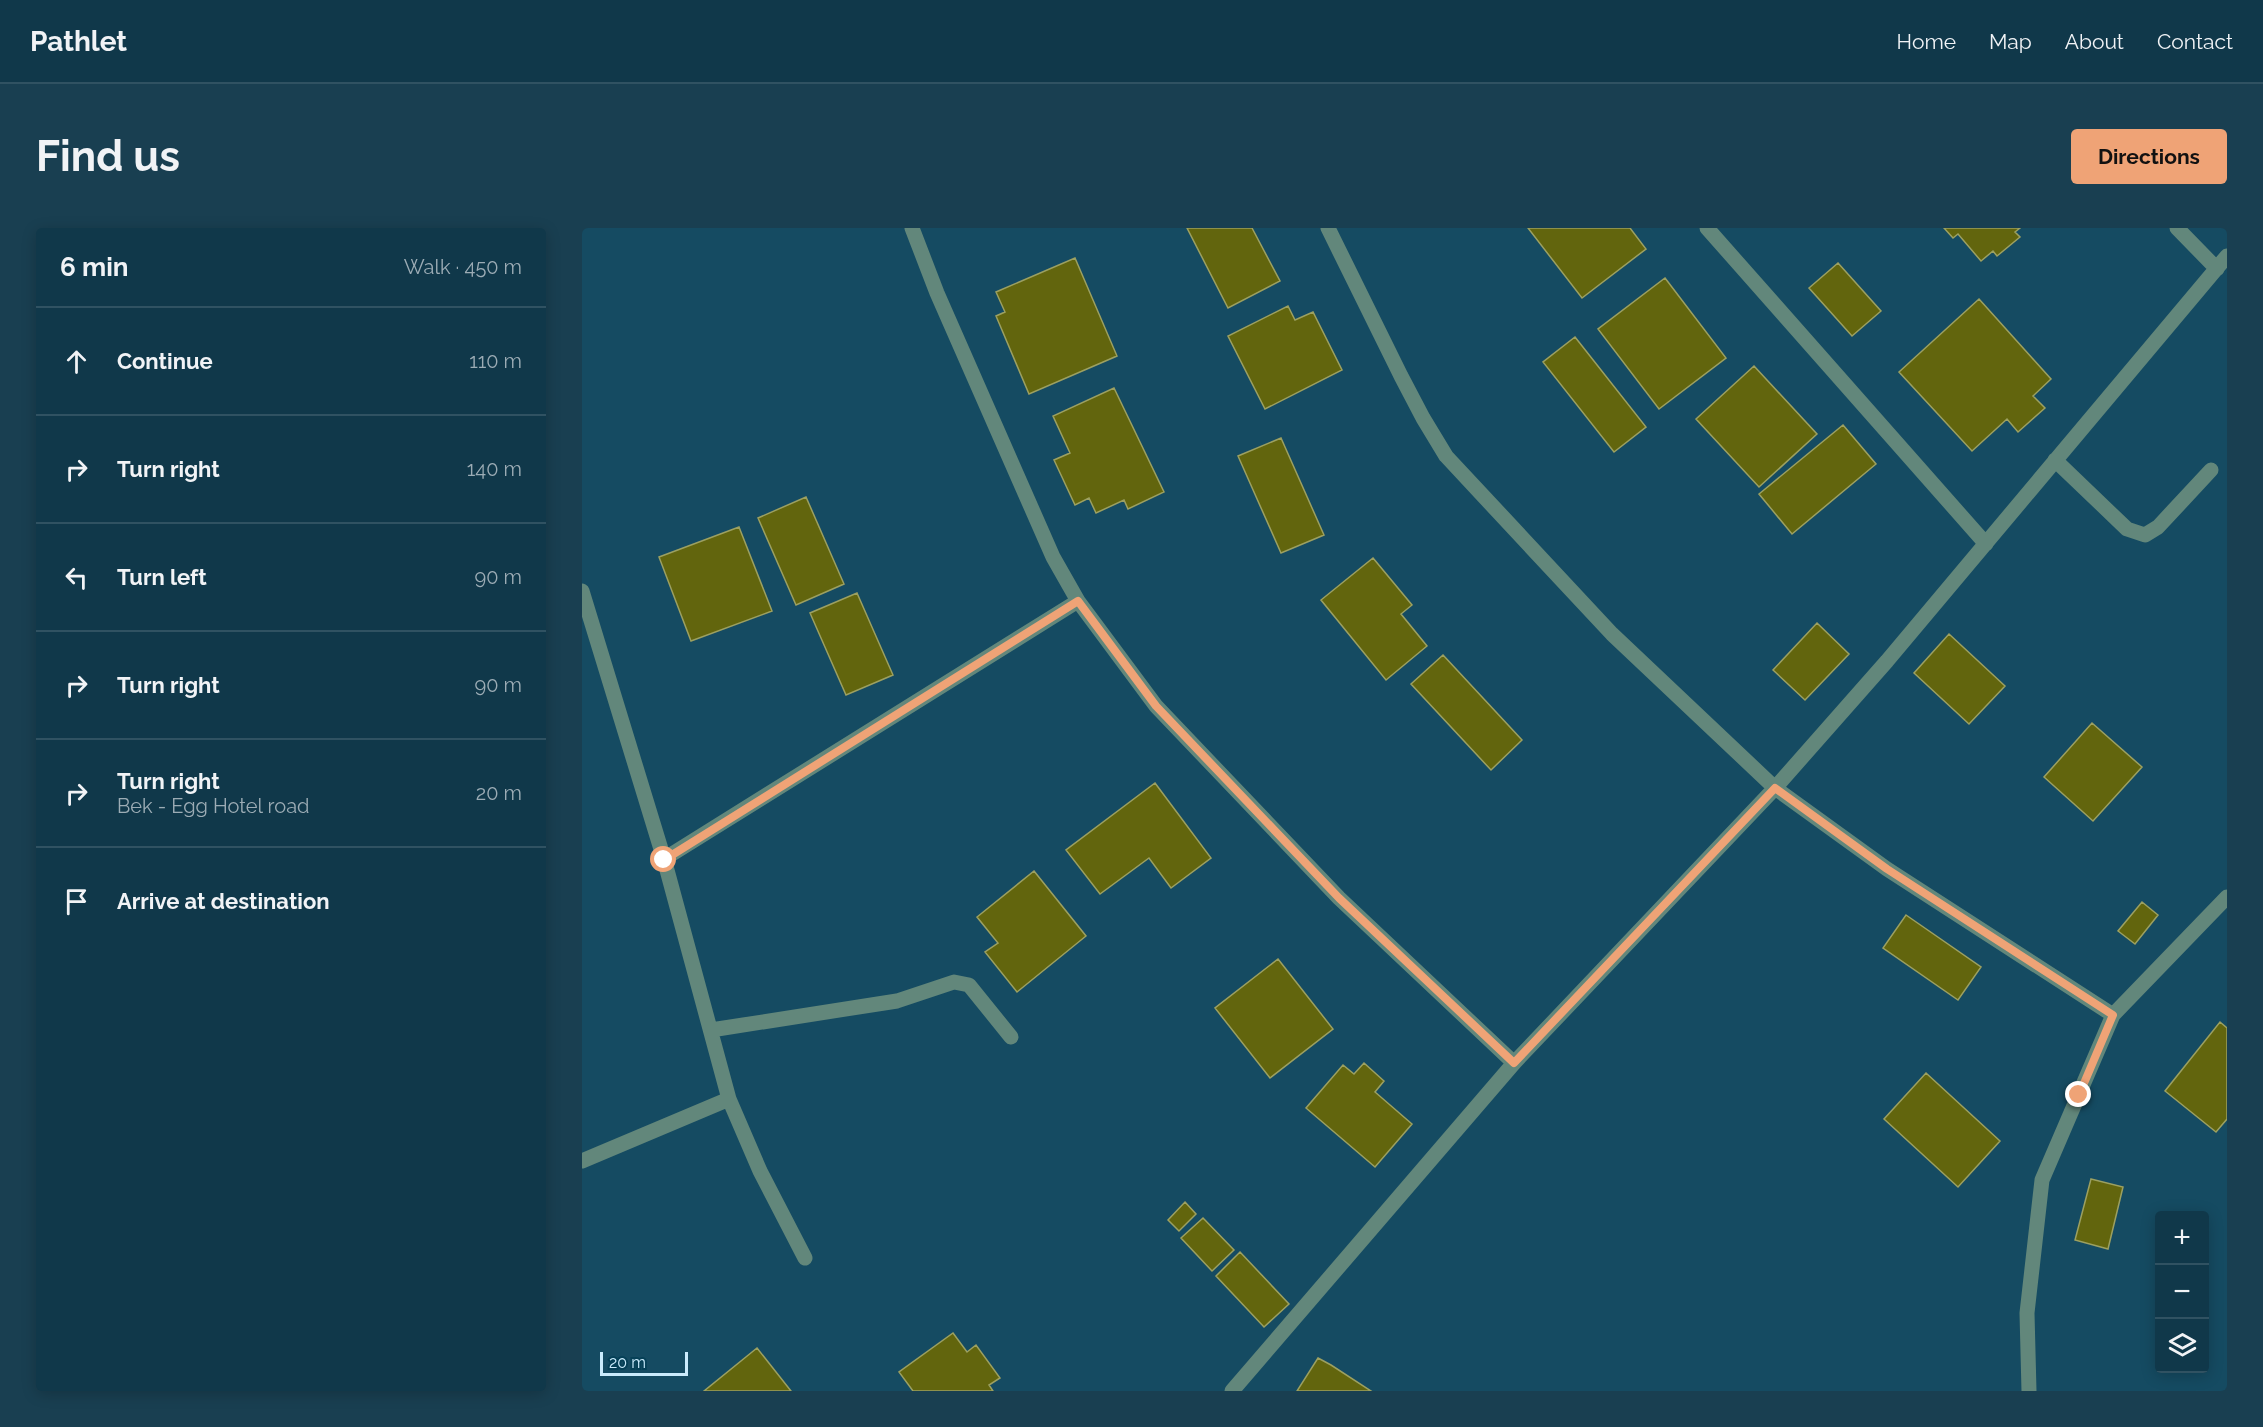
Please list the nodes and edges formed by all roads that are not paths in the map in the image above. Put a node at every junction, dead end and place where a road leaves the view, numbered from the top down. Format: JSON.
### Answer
{"nodes":[{"id":1,"x":912,"y":228,"type":"edge"},
{"id":2,"x":1329,"y":228,"type":"edge"},
{"id":3,"x":1707,"y":228,"type":"edge"},
{"id":4,"x":2177,"y":228,"type":"edge"},
{"id":5,"x":2227,"y":256,"type":"edge"},
{"id":6,"x":2217,"y":269,"type":"junction"},
{"id":7,"x":2055,"y":460,"type":"junction"},
{"id":8,"x":2211,"y":470,"type":"dead end"},
{"id":9,"x":1986,"y":544,"type":"junction"},
{"id":10,"x":582,"y":591,"type":"edge"},
{"id":11,"x":1078,"y":601,"type":"junction"},
{"id":12,"x":1775,"y":788,"type":"junction"},
{"id":13,"x":664,"y":860,"type":"junction"},
{"id":14,"x":2227,"y":897,"type":"edge"},
{"id":15,"x":2113,"y":1015,"type":"junction"},
{"id":16,"x":711,"y":1030,"type":"junction"},
{"id":17,"x":1011,"y":1037,"type":"dead end"},
{"id":18,"x":1514,"y":1063,"type":"junction"},
{"id":19,"x":729,"y":1099,"type":"junction"},
{"id":20,"x":582,"y":1161,"type":"edge"},
{"id":21,"x":805,"y":1258,"type":"dead end"},
{"id":22,"x":1232,"y":1391,"type":"edge"},
{"id":23,"x":2029,"y":1391,"type":"edge"}],
"edges":[{"from":1,"to":11,"type":"street"},
{"from":2,"to":12,"type":"street"},
{"from":3,"to":9,"type":"street"},
{"from":4,"to":6,"type":"street"},
{"from":5,"to":6,"type":"street"},
{"from":6,"to":7,"type":"street"},
{"from":7,"to":8,"type":"street"},
{"from":7,"to":9,"type":"street"},
{"from":9,"to":12,"type":"street"},
{"from":10,"to":13,"type":"street"},
{"from":11,"to":13,"type":"street"},
{"from":11,"to":18,"type":"street"},
{"from":12,"to":15,"type":"street"},
{"from":12,"to":18,"type":"street"},
{"from":13,"to":16,"type":"street"},
{"from":14,"to":15,"type":"street"},
{"from":15,"to":23,"type":"street"},
{"from":16,"to":17,"type":"street"},
{"from":16,"to":19,"type":"street"},
{"from":18,"to":22,"type":"street"},
{"from":19,"to":20,"type":"street"},
{"from":19,"to":21,"type":"street"}]}
